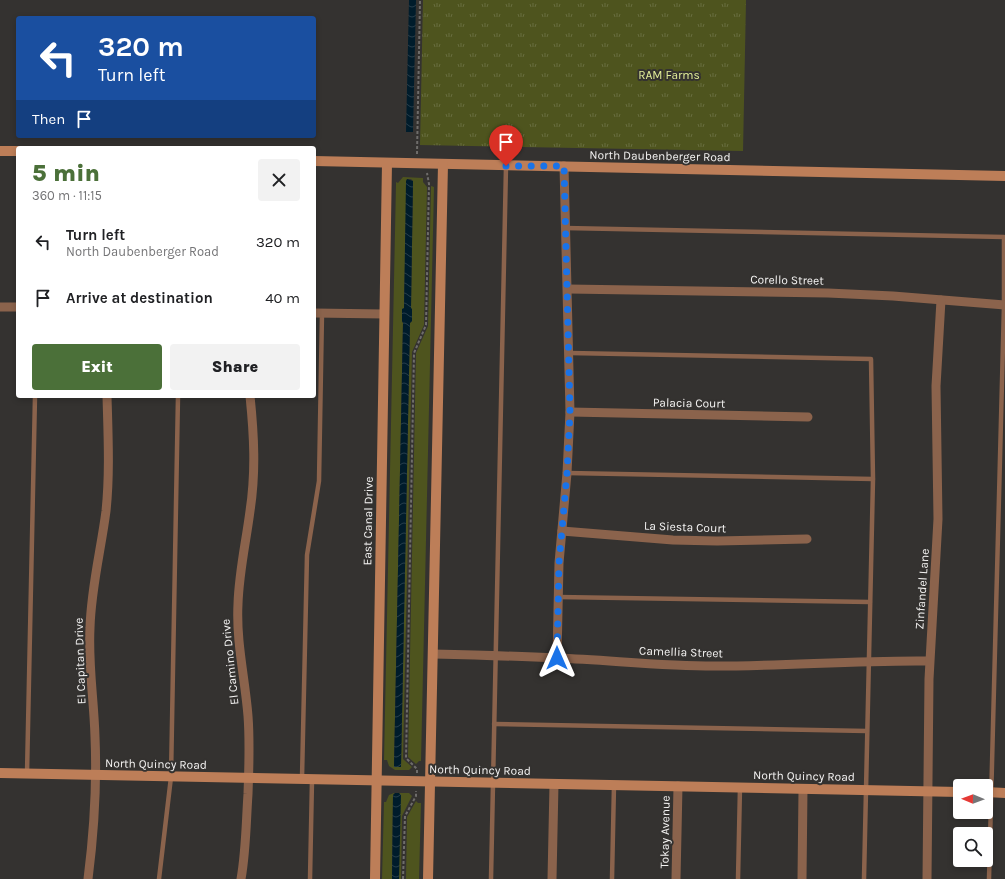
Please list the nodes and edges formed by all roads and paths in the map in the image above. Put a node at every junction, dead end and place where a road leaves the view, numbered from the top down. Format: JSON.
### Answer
{"nodes":[{"id":1,"x":420,"y":0,"type":"edge"},
{"id":2,"x":0,"y":151,"type":"edge"},
{"id":3,"x":16,"y":151,"type":"edge"},
{"id":4,"x":316,"y":161,"type":"edge"},
{"id":5,"x":387,"y":163,"type":"junction"},
{"id":6,"x":417,"y":164,"type":"junction"},
{"id":7,"x":443,"y":164,"type":"junction"},
{"id":8,"x":506,"y":166,"type":"junction"},
{"id":9,"x":564,"y":166,"type":"junction"},
{"id":10,"x":428,"y":176,"type":"dead end"},
{"id":11,"x":1005,"y":176,"type":"edge"},
{"id":12,"x":565,"y":228,"type":"junction"},
{"id":13,"x":568,"y":289,"type":"junction"},
{"id":14,"x":941,"y":300,"type":"junction"},
{"id":15,"x":1004,"y":305,"type":"edge"},
{"id":16,"x":0,"y":307,"type":"edge"},
{"id":17,"x":16,"y":307,"type":"edge"},
{"id":18,"x":318,"y":313,"type":"edge"},
{"id":19,"x":384,"y":314,"type":"junction"},
{"id":20,"x":570,"y":353,"type":"junction"},
{"id":21,"x":35,"y":398,"type":"edge"},
{"id":22,"x":107,"y":398,"type":"edge"},
{"id":23,"x":178,"y":398,"type":"edge"},
{"id":24,"x":250,"y":398,"type":"edge"},
{"id":25,"x":570,"y":412,"type":"junction"},
{"id":26,"x":808,"y":417,"type":"dead end"},
{"id":27,"x":567,"y":473,"type":"junction"},
{"id":28,"x":873,"y":479,"type":"junction"},
{"id":29,"x":562,"y":531,"type":"junction"},
{"id":30,"x":807,"y":539,"type":"dead end"},
{"id":31,"x":558,"y":597,"type":"junction"},
{"id":32,"x":870,"y":602,"type":"junction"},
{"id":33,"x":433,"y":654,"type":"junction"},
{"id":34,"x":495,"y":656,"type":"junction"},
{"id":35,"x":557,"y":658,"type":"junction"},
{"id":36,"x":869,"y":661,"type":"junction"},
{"id":37,"x":929,"y":661,"type":"junction"},
{"id":38,"x":494,"y":724,"type":"junction"},
{"id":39,"x":867,"y":731,"type":"junction"},
{"id":40,"x":417,"y":770,"type":"dead end"},
{"id":41,"x":0,"y":774,"type":"edge"},
{"id":42,"x":27,"y":774,"type":"junction"},
{"id":43,"x":95,"y":775,"type":"junction"},
{"id":44,"x":171,"y":777,"type":"junction"},
{"id":45,"x":248,"y":778,"type":"junction"},
{"id":46,"x":989,"y":779,"type":"edge"},
{"id":47,"x":307,"y":780,"type":"junction"},
{"id":48,"x":376,"y":780,"type":"junction"},
{"id":49,"x":430,"y":781,"type":"junction"},
{"id":50,"x":493,"y":783,"type":"junction"},
{"id":51,"x":554,"y":784,"type":"junction"},
{"id":52,"x":614,"y":785,"type":"junction"},
{"id":53,"x":678,"y":786,"type":"junction"},
{"id":54,"x":740,"y":788,"type":"junction"},
{"id":55,"x":803,"y":789,"type":"junction"},
{"id":56,"x":866,"y":790,"type":"junction"},
{"id":57,"x":929,"y":792,"type":"junction"},
{"id":58,"x":953,"y":792,"type":"edge"},
{"id":59,"x":416,"y":793,"type":"dead end"},
{"id":60,"x":993,"y":793,"type":"edge"},
{"id":61,"x":1005,"y":793,"type":"edge"},
{"id":62,"x":989,"y":819,"type":"edge"},
{"id":63,"x":88,"y":879,"type":"edge"},
{"id":64,"x":159,"y":879,"type":"edge"},
{"id":65,"x":242,"y":879,"type":"edge"},
{"id":66,"x":310,"y":879,"type":"edge"},
{"id":67,"x":375,"y":879,"type":"edge"},
{"id":68,"x":403,"y":879,"type":"edge"},
{"id":69,"x":428,"y":879,"type":"edge"},
{"id":70,"x":491,"y":879,"type":"edge"},
{"id":71,"x":552,"y":879,"type":"edge"},
{"id":72,"x":612,"y":879,"type":"edge"},
{"id":73,"x":676,"y":879,"type":"edge"},
{"id":74,"x":738,"y":879,"type":"edge"},
{"id":75,"x":802,"y":879,"type":"edge"},
{"id":76,"x":864,"y":879,"type":"edge"},
{"id":77,"x":927,"y":879,"type":"edge"},
{"id":78,"x":989,"y":879,"type":"edge"}],
"edges":[{"from":1,"to":6,"type":"path"},
{"from":2,"to":3,"type":"street"},
{"from":4,"to":5,"type":"street","name":"North Daubenberger Road"},
{"from":5,"to":6,"type":"street","name":"North Daubenberger Road"},
{"from":5,"to":19,"type":"street","name":"East Canal Drive"},
{"from":6,"to":7,"type":"street","name":"North Daubenberger Road"},
{"from":7,"to":8,"type":"street","name":"North Daubenberger Road"},
{"from":7,"to":33,"type":"street"},
{"from":8,"to":9,"type":"street","name":"North Daubenberger Road"},
{"from":8,"to":34,"type":"lane"},
{"from":9,"to":11,"type":"street","name":"North Daubenberger Road"},
{"from":9,"to":12,"type":"street"},
{"from":10,"to":40,"type":"path"},
{"from":12,"to":13,"type":"street"},
{"from":12,"to":15,"type":"lane"},
{"from":13,"to":14,"type":"street","name":"Corello Street"},
{"from":13,"to":20,"type":"street"},
{"from":14,"to":15,"type":"street","name":"Corello Street"},
{"from":14,"to":37,"type":"street","name":"Zinfandel Lane"},
{"from":15,"to":46,"type":"lane"},
{"from":16,"to":17,"type":"street"},
{"from":18,"to":19,"type":"street"},
{"from":18,"to":47,"type":"lane"},
{"from":19,"to":48,"type":"street","name":"East Canal Drive"},
{"from":20,"to":25,"type":"street"},
{"from":20,"to":28,"type":"lane"},
{"from":21,"to":42,"type":"lane"},
{"from":22,"to":43,"type":"street","name":"El Capitan Drive"},
{"from":23,"to":44,"type":"lane"},
{"from":24,"to":45,"type":"street","name":"El Camino Drive"},
{"from":25,"to":26,"type":"street","name":"Palacia Court"},
{"from":25,"to":27,"type":"street"},
{"from":27,"to":28,"type":"lane"},
{"from":27,"to":29,"type":"street"},
{"from":28,"to":32,"type":"lane"},
{"from":29,"to":30,"type":"street","name":"La Siesta Court"},
{"from":29,"to":31,"type":"street"},
{"from":31,"to":32,"type":"lane"},
{"from":31,"to":35,"type":"street"},
{"from":32,"to":36,"type":"lane"},
{"from":33,"to":34,"type":"street","name":"Camellia Street"},
{"from":33,"to":49,"type":"street"},
{"from":34,"to":35,"type":"street","name":"Camellia Street"},
{"from":34,"to":38,"type":"lane"},
{"from":35,"to":36,"type":"street","name":"Camellia Street"},
{"from":36,"to":37,"type":"street","name":"Camellia Street"},
{"from":36,"to":39,"type":"lane"},
{"from":37,"to":57,"type":"street","name":"Zinfandel Lane"},
{"from":38,"to":39,"type":"lane"},
{"from":38,"to":50,"type":"lane"},
{"from":39,"to":56,"type":"lane"},
{"from":41,"to":42,"type":"street","name":"North Quincy Road"},
{"from":42,"to":43,"type":"street","name":"North Quincy Road"},
{"from":43,"to":44,"type":"street","name":"North Quincy Road"},
{"from":43,"to":63,"type":"street","name":"El Capitan Drive"},
{"from":44,"to":45,"type":"street","name":"North Quincy Road"},
{"from":44,"to":64,"type":"lane"},
{"from":45,"to":47,"type":"street","name":"North Quincy Road"},
{"from":45,"to":65,"type":"street","name":"El Camino Drive"},
{"from":47,"to":48,"type":"street","name":"North Quincy Road"},
{"from":47,"to":66,"type":"lane"},
{"from":48,"to":49,"type":"street","name":"North Quincy Road"},
{"from":48,"to":67,"type":"street","name":"East Canal Drive"},
{"from":49,"to":50,"type":"street","name":"North Quincy Road"},
{"from":49,"to":69,"type":"street"},
{"from":50,"to":51,"type":"street","name":"North Quincy Road"},
{"from":50,"to":70,"type":"lane"},
{"from":51,"to":52,"type":"street","name":"North Quincy Road"},
{"from":51,"to":71,"type":"street"},
{"from":52,"to":53,"type":"street","name":"North Quincy Road"},
{"from":52,"to":72,"type":"lane"},
{"from":53,"to":54,"type":"street","name":"North Quincy Road"},
{"from":53,"to":73,"type":"street","name":"Tokay Avenue"},
{"from":54,"to":55,"type":"street","name":"North Quincy Road"},
{"from":54,"to":74,"type":"lane"},
{"from":55,"to":56,"type":"street","name":"North Quincy Road"},
{"from":55,"to":75,"type":"street"},
{"from":56,"to":57,"type":"street","name":"North Quincy Road"},
{"from":56,"to":76,"type":"lane"},
{"from":57,"to":58,"type":"street","name":"North Quincy Road"},
{"from":57,"to":77,"type":"street","name":"Zinfandel Lane"},
{"from":59,"to":68,"type":"path"},
{"from":60,"to":61,"type":"street"},
{"from":62,"to":78,"type":"lane"}]}
